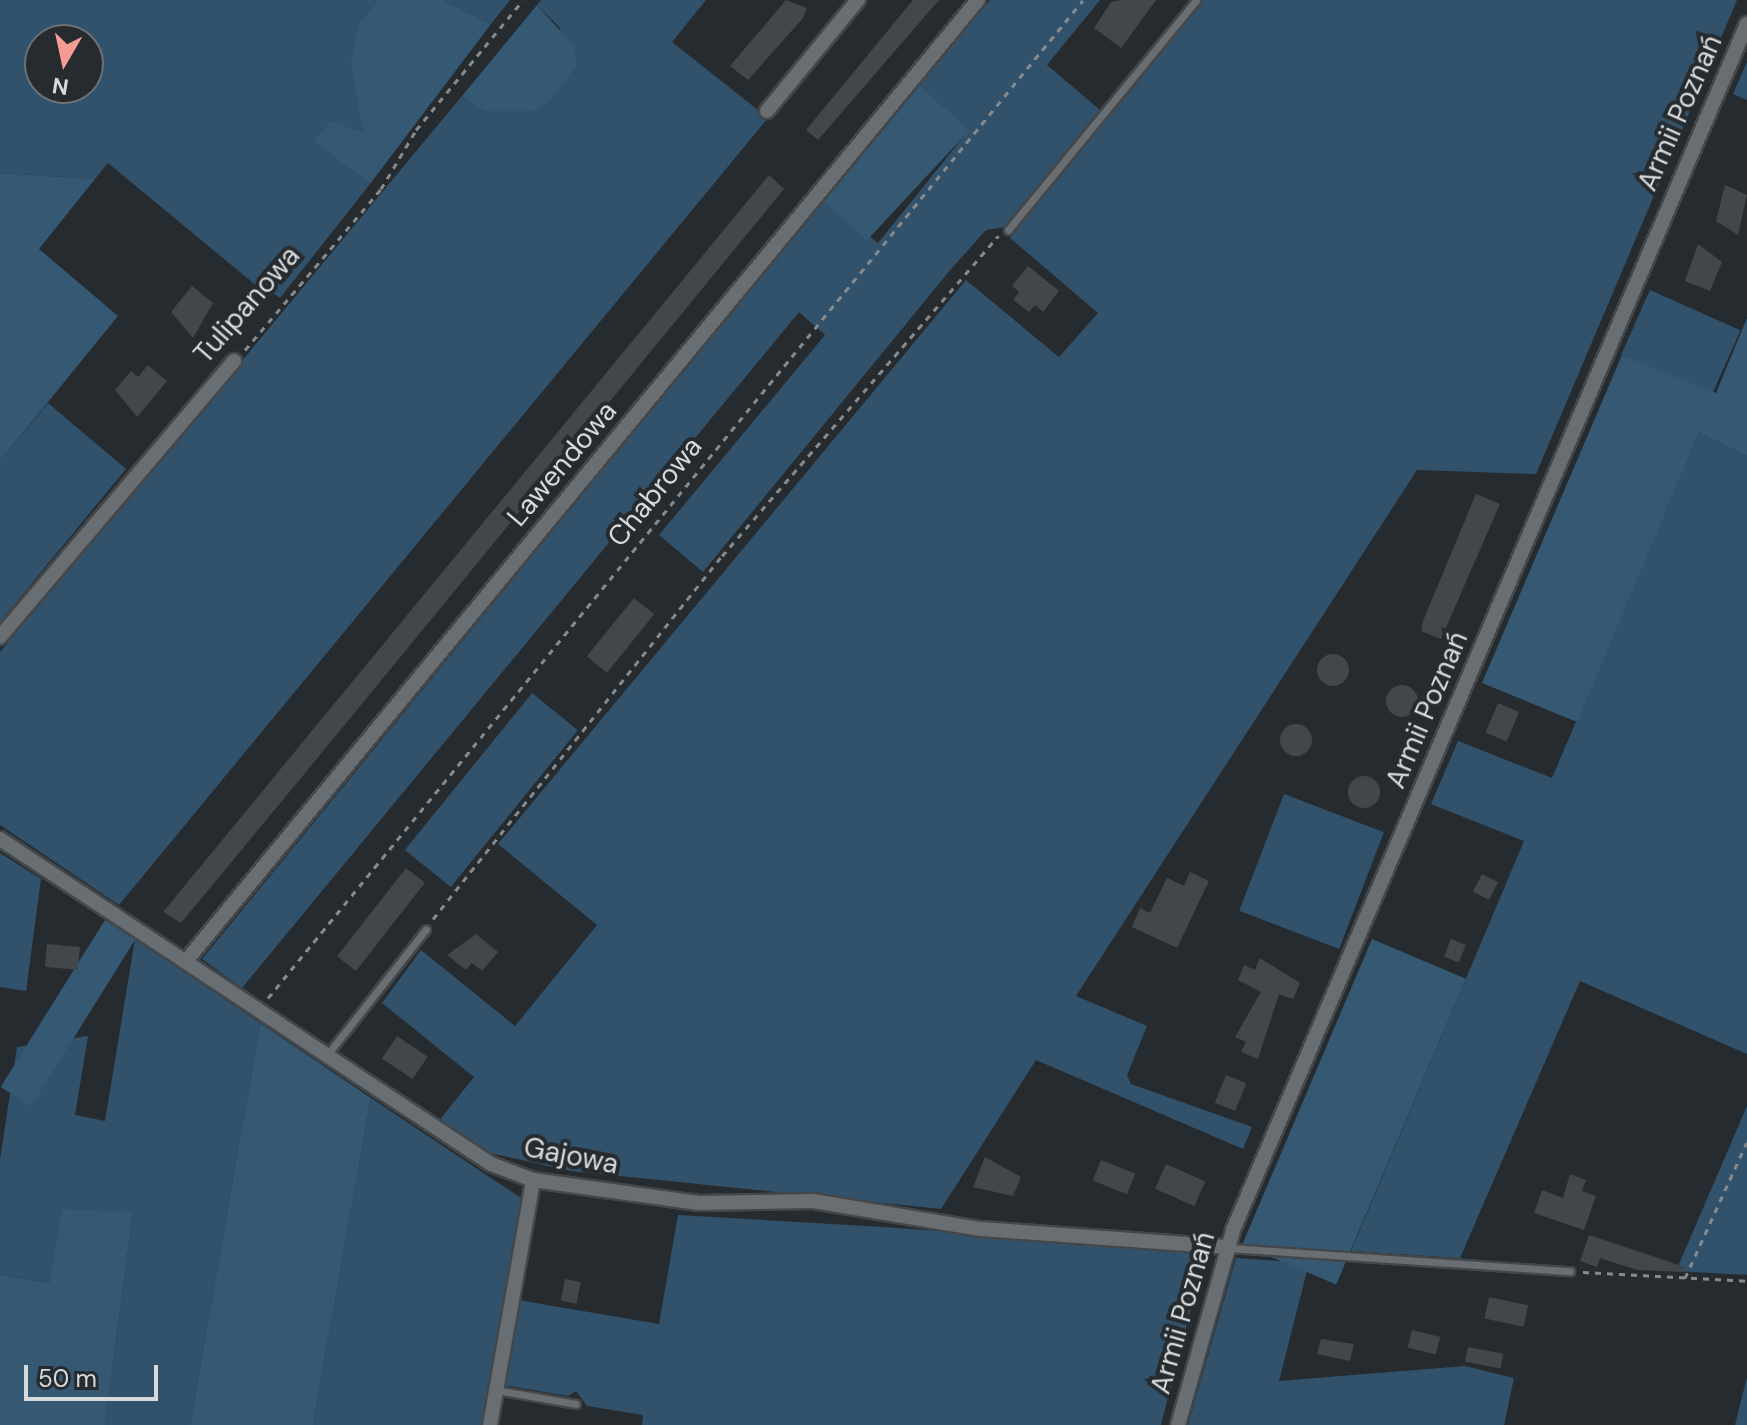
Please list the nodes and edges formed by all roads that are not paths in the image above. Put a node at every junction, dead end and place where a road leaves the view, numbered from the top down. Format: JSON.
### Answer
{"nodes":[{"id":1,"x":858,"y":0,"type":"edge"},
{"id":2,"x":978,"y":0,"type":"edge"},
{"id":3,"x":1196,"y":0,"type":"edge"},
{"id":4,"x":1747,"y":24,"type":"edge"},
{"id":5,"x":767,"y":111,"type":"dead end"},
{"id":6,"x":1008,"y":230,"type":"road end"},
{"id":7,"x":234,"y":361,"type":"road end"},
{"id":8,"x":0,"y":637,"type":"edge"},
{"id":9,"x":0,"y":839,"type":"edge"},
{"id":10,"x":426,"y":929,"type":"road end"},
{"id":11,"x":186,"y":961,"type":"junction"},
{"id":12,"x":327,"y":1055,"type":"junction"},
{"id":13,"x":533,"y":1180,"type":"junction"},
{"id":14,"x":1227,"y":1247,"type":"junction"},
{"id":15,"x":1570,"y":1271,"type":"road end"},
{"id":16,"x":496,"y":1390,"type":"junction"},
{"id":17,"x":576,"y":1404,"type":"dead end"},
{"id":18,"x":490,"y":1425,"type":"edge"},
{"id":19,"x":1178,"y":1425,"type":"edge"}],
"edges":[{"from":1,"to":5,"type":"street"},
{"from":2,"to":11,"type":"street","name":"Lawendowa"},
{"from":3,"to":6,"type":"lane"},
{"from":4,"to":14,"type":"street","name":"Armii Poznań"},
{"from":7,"to":8,"type":"street","name":"Tulipanowa"},
{"from":9,"to":11,"type":"street","name":"Gajowa"},
{"from":10,"to":12,"type":"lane"},
{"from":11,"to":12,"type":"street","name":"Gajowa"},
{"from":12,"to":13,"type":"street","name":"Gajowa"},
{"from":13,"to":14,"type":"street","name":"Gajowa"},
{"from":13,"to":16,"type":"street"},
{"from":14,"to":15,"type":"lane"},
{"from":14,"to":19,"type":"street","name":"Armii Poznań"},
{"from":16,"to":17,"type":"lane"},
{"from":16,"to":18,"type":"street"}]}
